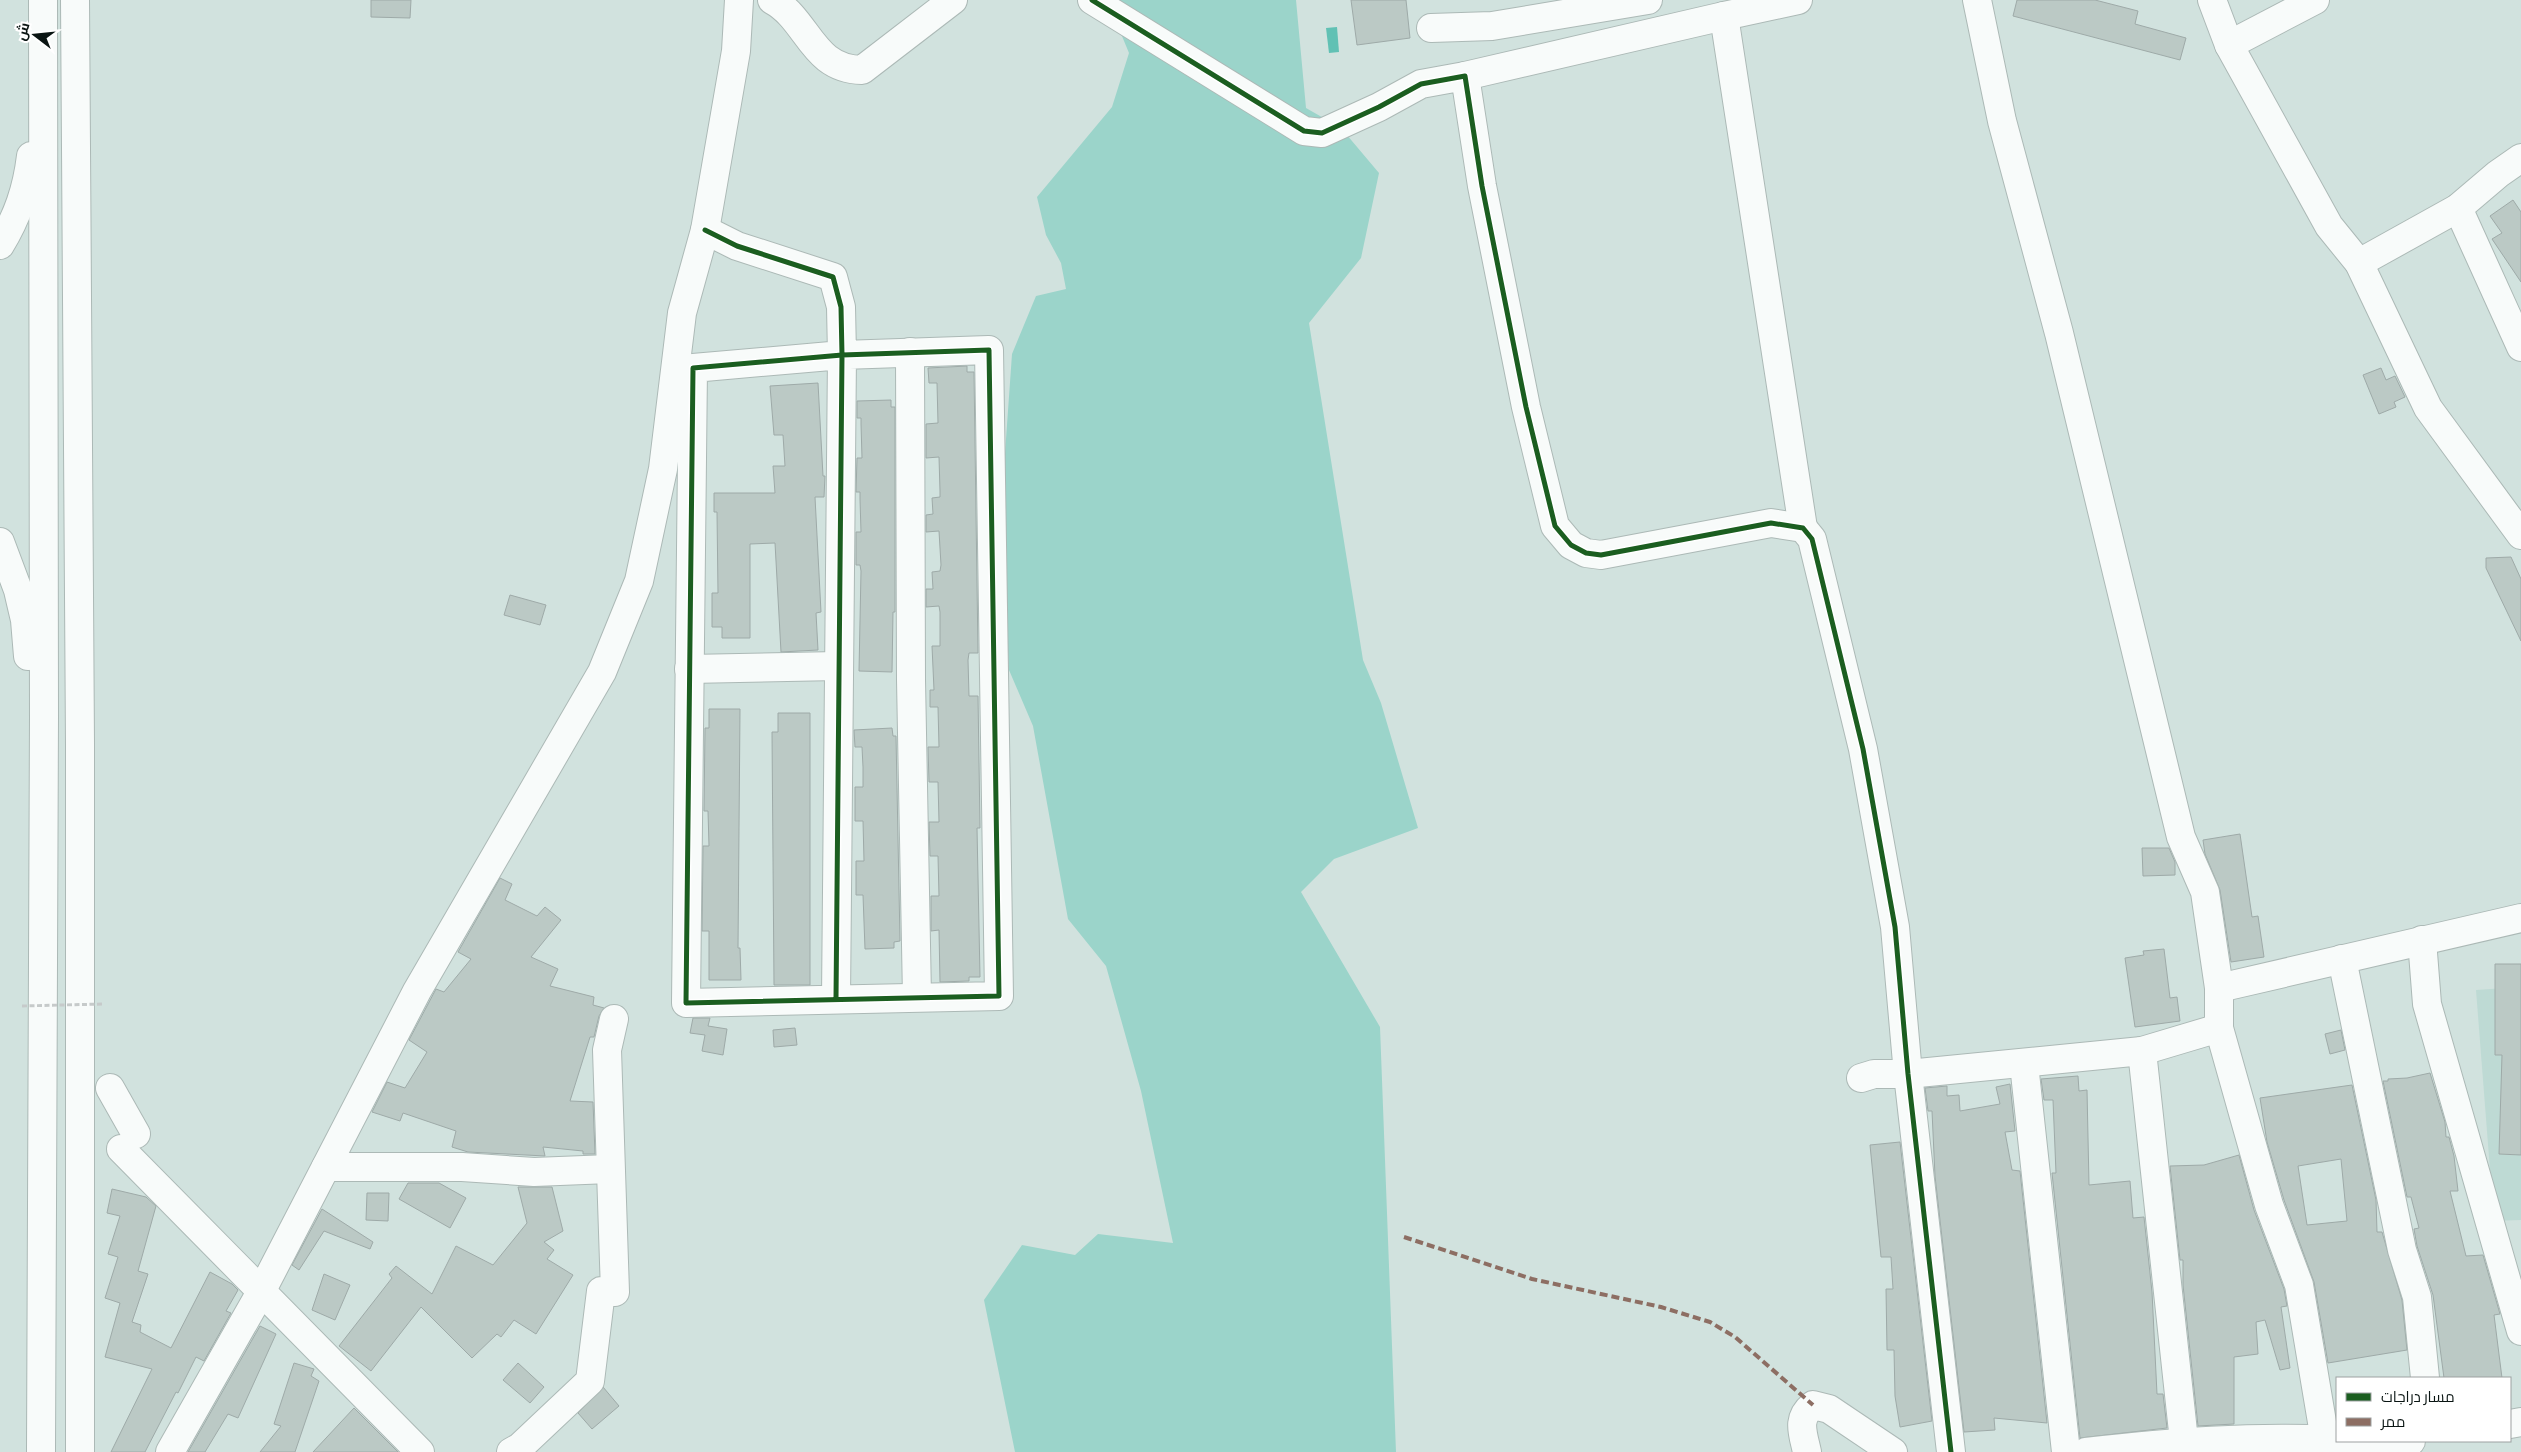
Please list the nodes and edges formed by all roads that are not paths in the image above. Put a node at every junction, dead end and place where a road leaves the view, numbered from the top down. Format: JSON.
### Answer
{"nodes":[{"id":1,"x":43,"y":0,"type":"edge"},
{"id":2,"x":75,"y":0,"type":"edge"},
{"id":3,"x":739,"y":0,"type":"edge"},
{"id":4,"x":772,"y":0,"type":"edge"},
{"id":5,"x":953,"y":0,"type":"edge"},
{"id":6,"x":1092,"y":0,"type":"edge"},
{"id":7,"x":1648,"y":0,"type":"edge"},
{"id":8,"x":1798,"y":0,"type":"edge"},
{"id":9,"x":1977,"y":0,"type":"edge"},
{"id":10,"x":2212,"y":0,"type":"edge"},
{"id":11,"x":2315,"y":0,"type":"edge"},
{"id":12,"x":1583,"y":6,"type":"edge"},
{"id":13,"x":1724,"y":16,"type":"junction"},
{"id":14,"x":1431,"y":28,"type":"dead end"},
{"id":15,"x":2228,"y":45,"type":"junction"},
{"id":16,"x":42,"y":57,"type":"junction"},
{"id":17,"x":1465,"y":76,"type":"junction"},
{"id":18,"x":2521,"y":158,"type":"edge"},
{"id":19,"x":2458,"y":208,"type":"junction"},
{"id":20,"x":705,"y":230,"type":"junction"},
{"id":21,"x":0,"y":244,"type":"edge"},
{"id":22,"x":2359,"y":263,"type":"junction"},
{"id":23,"x":2521,"y":347,"type":"edge"},
{"id":24,"x":910,"y":352,"type":"junction"},
{"id":25,"x":842,"y":355,"type":"junction"},
{"id":26,"x":1803,"y":528,"type":"junction"},
{"id":27,"x":2521,"y":535,"type":"edge"},
{"id":28,"x":0,"y":542,"type":"edge"},
{"id":29,"x":838,"y":666,"type":"junction"},
{"id":30,"x":689,"y":669,"type":"junction"},
{"id":31,"x":44,"y":716,"type":"junction"},
{"id":32,"x":2521,"y":918,"type":"edge"},
{"id":33,"x":2422,"y":940,"type":"junction"},
{"id":34,"x":2342,"y":959,"type":"junction"},
{"id":35,"x":2219,"y":988,"type":"junction"},
{"id":36,"x":917,"y":997,"type":"junction"},
{"id":37,"x":836,"y":999,"type":"junction"},
{"id":38,"x":614,"y":1019,"type":"dead end"},
{"id":39,"x":2220,"y":1028,"type":"junction"},
{"id":40,"x":2142,"y":1051,"type":"junction"},
{"id":41,"x":2024,"y":1064,"type":"junction"},
{"id":42,"x":1908,"y":1074,"type":"junction"},
{"id":43,"x":1861,"y":1078,"type":"dead end"},
{"id":44,"x":110,"y":1088,"type":"dead end"},
{"id":45,"x":326,"y":1167,"type":"junction"},
{"id":46,"x":610,"y":1169,"type":"junction"},
{"id":47,"x":261,"y":1292,"type":"junction"},
{"id":48,"x":2521,"y":1331,"type":"edge"},
{"id":49,"x":2425,"y":1377,"type":"edge"},
{"id":50,"x":2184,"y":1441,"type":"junction"},
{"id":51,"x":2402,"y":1442,"type":"edge"},
{"id":52,"x":2334,"y":1443,"type":"edge"},
{"id":53,"x":41,"y":1452,"type":"edge"},
{"id":54,"x":80,"y":1452,"type":"edge"},
{"id":55,"x":170,"y":1452,"type":"edge"},
{"id":56,"x":420,"y":1452,"type":"edge"},
{"id":57,"x":511,"y":1452,"type":"edge"},
{"id":58,"x":1806,"y":1452,"type":"edge"},
{"id":59,"x":1893,"y":1452,"type":"edge"},
{"id":60,"x":1951,"y":1452,"type":"edge"},
{"id":61,"x":2066,"y":1452,"type":"edge"},
{"id":62,"x":2086,"y":1452,"type":"edge"}],
"edges":[{"from":1,"to":16,"type":"main road"},
{"from":2,"to":54,"type":"main road"},
{"from":3,"to":20,"type":"main road"},
{"from":4,"to":5,"type":"main road"},
{"from":6,"to":17,"type":"main road"},
{"from":7,"to":12,"type":"main road"},
{"from":8,"to":13,"type":"main road"},
{"from":9,"to":35,"type":"main road"},
{"from":10,"to":15,"type":"main road"},
{"from":11,"to":15,"type":"main road"},
{"from":12,"to":14,"type":"main road"},
{"from":13,"to":17,"type":"main road"},
{"from":13,"to":26,"type":"main road"},
{"from":15,"to":22,"type":"main road"},
{"from":16,"to":21,"type":"main road"},
{"from":16,"to":31,"type":"main road"},
{"from":17,"to":26,"type":"main road"},
{"from":18,"to":19,"type":"main road"},
{"from":19,"to":22,"type":"main road"},
{"from":19,"to":23,"type":"main road"},
{"from":20,"to":25,"type":"main road"},
{"from":20,"to":45,"type":"main road"},
{"from":22,"to":27,"type":"main road"},
{"from":24,"to":25,"type":"main road"},
{"from":24,"to":36,"type":"main road"},
{"from":24,"to":36,"type":"main road"},
{"from":25,"to":29,"type":"main road"},
{"from":25,"to":30,"type":"main road"},
{"from":26,"to":42,"type":"main road"},
{"from":28,"to":31,"type":"main road"},
{"from":29,"to":30,"type":"main road"},
{"from":29,"to":37,"type":"main road"},
{"from":30,"to":37,"type":"main road"},
{"from":31,"to":53,"type":"main road"},
{"from":32,"to":33,"type":"main road"},
{"from":33,"to":34,"type":"main road"},
{"from":33,"to":48,"type":"main road"},
{"from":34,"to":35,"type":"main road"},
{"from":34,"to":49,"type":"main road"},
{"from":35,"to":39,"type":"main road"},
{"from":36,"to":37,"type":"main road"},
{"from":38,"to":46,"type":"main road"},
{"from":39,"to":40,"type":"main road"},
{"from":39,"to":52,"type":"main road"},
{"from":40,"to":41,"type":"main road"},
{"from":40,"to":50,"type":"main road"},
{"from":41,"to":42,"type":"main road"},
{"from":41,"to":61,"type":"main road"},
{"from":42,"to":43,"type":"main road"},
{"from":42,"to":60,"type":"main road"},
{"from":44,"to":47,"type":"main road"},
{"from":45,"to":46,"type":"main road"},
{"from":45,"to":47,"type":"main road"},
{"from":46,"to":57,"type":"main road"},
{"from":47,"to":55,"type":"main road"},
{"from":47,"to":56,"type":"main road"},
{"from":50,"to":52,"type":"main road"},
{"from":50,"to":62,"type":"main road"},
{"from":51,"to":52,"type":"main road"},
{"from":58,"to":59,"type":"main road"}]}
